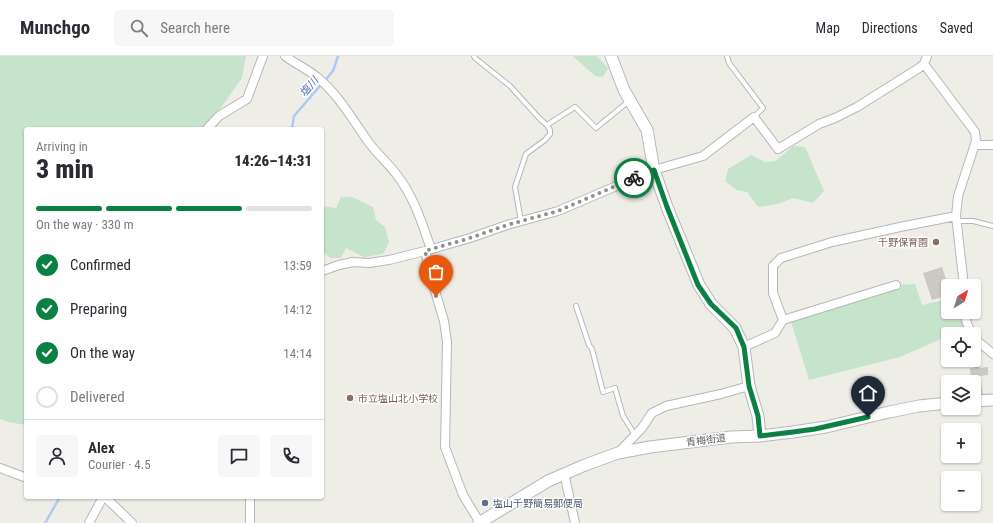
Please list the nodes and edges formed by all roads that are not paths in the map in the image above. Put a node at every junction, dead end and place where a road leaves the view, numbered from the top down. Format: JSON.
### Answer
{"nodes":[{"id":1,"x":263,"y":56,"type":"edge"},
{"id":2,"x":285,"y":56,"type":"edge"},
{"id":3,"x":474,"y":56,"type":"edge"},
{"id":4,"x":611,"y":56,"type":"edge"},
{"id":5,"x":727,"y":56,"type":"edge"},
{"id":6,"x":927,"y":56,"type":"edge"},
{"id":7,"x":924,"y":64,"type":"junction"},
{"id":8,"x":630,"y":101,"type":"junction"},
{"id":9,"x":754,"y":117,"type":"junction"},
{"id":10,"x":547,"y":125,"type":"junction"},
{"id":11,"x":210,"y":127,"type":"edge"},
{"id":12,"x":992,"y":144,"type":"edge"},
{"id":13,"x":975,"y":145,"type":"junction"},
{"id":14,"x":654,"y":170,"type":"junction"},
{"id":15,"x":957,"y":218,"type":"junction"},
{"id":16,"x":521,"y":221,"type":"junction"},
{"id":17,"x":993,"y":226,"type":"edge"},
{"id":18,"x":428,"y":250,"type":"junction"},
{"id":19,"x":324,"y":270,"type":"edge"},
{"id":20,"x":963,"y":279,"type":"edge"},
{"id":21,"x":896,"y":285,"type":"dead end"},
{"id":22,"x":576,"y":306,"type":"dead end"},
{"id":23,"x":783,"y":320,"type":"junction"},
{"id":24,"x":981,"y":344,"type":"edge"},
{"id":25,"x":744,"y":347,"type":"junction"},
{"id":26,"x":993,"y":354,"type":"edge"},
{"id":27,"x":749,"y":386,"type":"junction"},
{"id":28,"x":993,"y":400,"type":"edge"},
{"id":29,"x":981,"y":401,"type":"edge"},
{"id":30,"x":941,"y":404,"type":"edge"},
{"id":31,"x":635,"y":435,"type":"junction"},
{"id":32,"x":760,"y":436,"type":"junction"},
{"id":33,"x":618,"y":453,"type":"junction"},
{"id":34,"x":0,"y":468,"type":"edge"},
{"id":35,"x":564,"y":473,"type":"junction"},
{"id":36,"x":24,"y":477,"type":"edge"},
{"id":37,"x":103,"y":499,"type":"edge"},
{"id":38,"x":106,"y":499,"type":"edge"},
{"id":39,"x":250,"y":499,"type":"edge"},
{"id":40,"x":89,"y":523,"type":"edge"},
{"id":41,"x":132,"y":523,"type":"edge"},
{"id":42,"x":250,"y":523,"type":"edge"},
{"id":43,"x":480,"y":523,"type":"edge"},
{"id":44,"x":575,"y":523,"type":"edge"}],
"edges":[{"from":1,"to":11,"type":"street"},
{"from":2,"to":18,"type":"street"},
{"from":3,"to":10,"type":"lane"},
{"from":4,"to":8,"type":"street"},
{"from":5,"to":9,"type":"lane"},
{"from":6,"to":7,"type":"street"},
{"from":7,"to":9,"type":"street"},
{"from":7,"to":13,"type":"street"},
{"from":8,"to":10,"type":"lane"},
{"from":8,"to":14,"type":"street"},
{"from":9,"to":14,"type":"street"},
{"from":10,"to":16,"type":"lane"},
{"from":12,"to":13,"type":"street"},
{"from":13,"to":15,"type":"street"},
{"from":14,"to":16,"type":"street"},
{"from":14,"to":25,"type":"street"},
{"from":15,"to":17,"type":"lane"},
{"from":15,"to":20,"type":"street"},
{"from":15,"to":23,"type":"street"},
{"from":16,"to":18,"type":"street"},
{"from":18,"to":19,"type":"street"},
{"from":18,"to":43,"type":"street"},
{"from":21,"to":23,"type":"street"},
{"from":22,"to":31,"type":"lane"},
{"from":23,"to":25,"type":"street"},
{"from":24,"to":26,"type":"street"},
{"from":25,"to":27,"type":"street"},
{"from":27,"to":31,"type":"street"},
{"from":27,"to":32,"type":"street"},
{"from":28,"to":29,"type":"street"},
{"from":30,"to":32,"type":"street","name":"青梅街道"},
{"from":31,"to":33,"type":"street"},
{"from":32,"to":33,"type":"street","name":"青梅街道"},
{"from":33,"to":35,"type":"street","name":"青梅街道"},
{"from":34,"to":36,"type":"street"},
{"from":35,"to":43,"type":"street","name":"青梅街道"},
{"from":35,"to":44,"type":"street"},
{"from":37,"to":40,"type":"street"},
{"from":38,"to":41,"type":"street"},
{"from":39,"to":42,"type":"street"}]}
